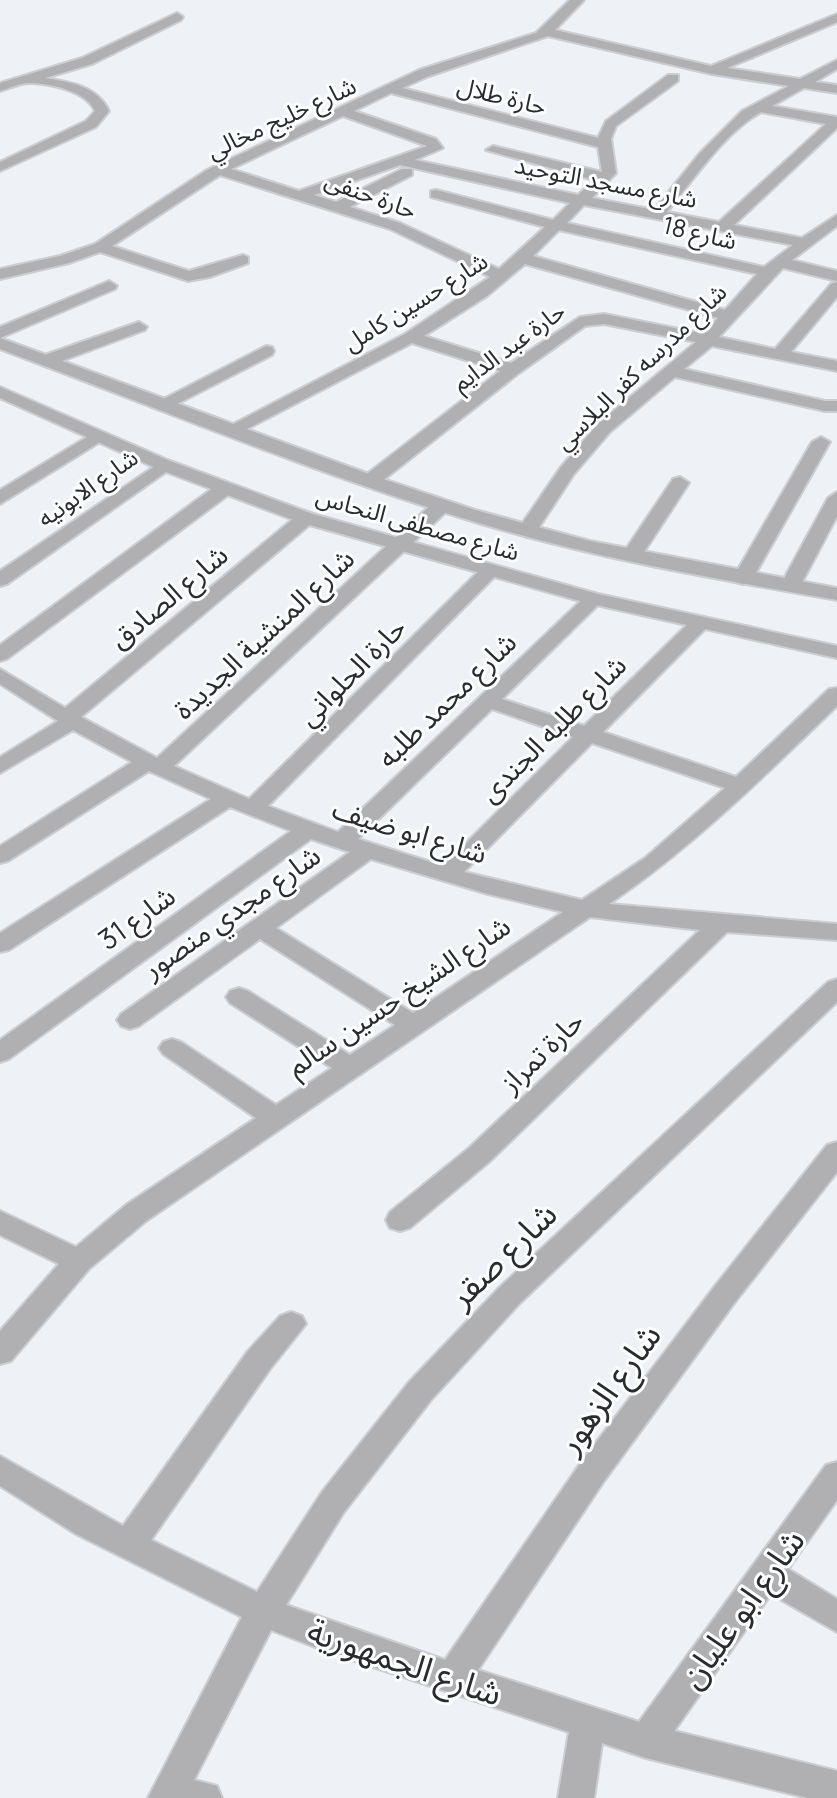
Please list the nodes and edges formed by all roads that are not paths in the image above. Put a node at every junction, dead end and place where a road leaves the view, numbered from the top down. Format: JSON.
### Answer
{"nodes":[{"id":1,"x":578,"y":0,"type":"edge"},
{"id":2,"x":177,"y":17,"type":"dead end"},
{"id":3,"x":837,"y":18,"type":"edge"},
{"id":4,"x":547,"y":32,"type":"junction"},
{"id":5,"x":837,"y":64,"type":"edge"},
{"id":6,"x":712,"y":70,"type":"junction"},
{"id":7,"x":0,"y":74,"type":"edge"},
{"id":8,"x":673,"y":78,"type":"dead end"},
{"id":9,"x":29,"y":80,"type":"junction"},
{"id":10,"x":800,"y":83,"type":"junction"},
{"id":11,"x":0,"y":87,"type":"edge"},
{"id":12,"x":390,"y":89,"type":"junction"},
{"id":13,"x":837,"y":89,"type":"edge"},
{"id":14,"x":458,"y":107,"type":"junction"},
{"id":15,"x":757,"y":107,"type":"junction"},
{"id":16,"x":344,"y":112,"type":"junction"},
{"id":17,"x":430,"y":119,"type":"dead end"},
{"id":18,"x":836,"y":122,"type":"edge"},
{"id":19,"x":539,"y":127,"type":"junction"},
{"id":20,"x":817,"y":139,"type":"junction"},
{"id":21,"x":837,"y":143,"type":"edge"},
{"id":22,"x":603,"y":144,"type":"junction"},
{"id":23,"x":482,"y":155,"type":"junction"},
{"id":24,"x":400,"y":161,"type":"junction"},
{"id":25,"x":420,"y":165,"type":"junction"},
{"id":26,"x":0,"y":167,"type":"edge"},
{"id":27,"x":219,"y":170,"type":"junction"},
{"id":28,"x":449,"y":172,"type":"junction"},
{"id":29,"x":604,"y":178,"type":"junction"},
{"id":30,"x":436,"y":194,"type":"dead end"},
{"id":31,"x":301,"y":195,"type":"junction"},
{"id":32,"x":579,"y":200,"type":"junction"},
{"id":33,"x":338,"y":207,"type":"junction"},
{"id":34,"x":658,"y":214,"type":"junction"},
{"id":35,"x":837,"y":219,"type":"edge"},
{"id":36,"x":554,"y":224,"type":"junction"},
{"id":37,"x":724,"y":226,"type":"junction"},
{"id":38,"x":805,"y":243,"type":"junction"},
{"id":39,"x":100,"y":247,"type":"junction"},
{"id":40,"x":522,"y":258,"type":"junction"},
{"id":41,"x":243,"y":260,"type":"dead end"},
{"id":42,"x":773,"y":267,"type":"junction"},
{"id":43,"x":0,"y":274,"type":"edge"},
{"id":44,"x":501,"y":276,"type":"junction"},
{"id":45,"x":837,"y":276,"type":"edge"},
{"id":46,"x":109,"y":286,"type":"dead end"},
{"id":47,"x":837,"y":287,"type":"edge"},
{"id":48,"x":729,"y":316,"type":"junction"},
{"id":49,"x":139,"y":327,"type":"dead end"},
{"id":50,"x":0,"y":333,"type":"edge"},
{"id":51,"x":411,"y":337,"type":"junction"},
{"id":52,"x":706,"y":342,"type":"junction"},
{"id":53,"x":0,"y":343,"type":"edge"},
{"id":54,"x":266,"y":351,"type":"dead end"},
{"id":55,"x":778,"y":356,"type":"junction"},
{"id":56,"x":45,"y":361,"type":"junction"},
{"id":57,"x":837,"y":366,"type":"edge"},
{"id":58,"x":513,"y":369,"type":"junction"},
{"id":59,"x":670,"y":371,"type":"junction"},
{"id":60,"x":0,"y":392,"type":"edge"},
{"id":61,"x":163,"y":404,"type":"junction"},
{"id":62,"x":837,"y":406,"type":"edge"},
{"id":63,"x":233,"y":429,"type":"junction"},
{"id":64,"x":97,"y":436,"type":"junction"},
{"id":65,"x":821,"y":442,"type":"dead end"},
{"id":66,"x":164,"y":465,"type":"junction"},
{"id":67,"x":370,"y":481,"type":"junction"},
{"id":68,"x":680,"y":483,"type":"dead end"},
{"id":69,"x":224,"y":489,"type":"junction"},
{"id":70,"x":0,"y":498,"type":"edge"},
{"id":71,"x":837,"y":498,"type":"edge"},
{"id":72,"x":441,"y":506,"type":"junction"},
{"id":73,"x":306,"y":518,"type":"junction"},
{"id":74,"x":527,"y":531,"type":"junction"},
{"id":75,"x":399,"y":545,"type":"junction"},
{"id":76,"x":632,"y":555,"type":"junction"},
{"id":77,"x":490,"y":571,"type":"junction"},
{"id":78,"x":743,"y":578,"type":"junction"},
{"id":79,"x":0,"y":580,"type":"edge"},
{"id":80,"x":790,"y":586,"type":"junction"},
{"id":81,"x":837,"y":594,"type":"edge"},
{"id":82,"x":594,"y":599,"type":"junction"},
{"id":83,"x":699,"y":624,"type":"junction"},
{"id":84,"x":837,"y":652,"type":"edge"},
{"id":85,"x":0,"y":655,"type":"edge"},
{"id":86,"x":4,"y":683,"type":"edge"},
{"id":87,"x":837,"y":694,"type":"edge"},
{"id":88,"x":488,"y":701,"type":"junction"},
{"id":89,"x":69,"y":720,"type":"junction"},
{"id":90,"x":588,"y":734,"type":"junction"},
{"id":91,"x":153,"y":765,"type":"junction"},
{"id":92,"x":0,"y":766,"type":"edge"},
{"id":93,"x":740,"y":786,"type":"junction"},
{"id":94,"x":228,"y":798,"type":"junction"},
{"id":95,"x":252,"y":809,"type":"junction"},
{"id":96,"x":308,"y":830,"type":"junction"},
{"id":97,"x":340,"y":843,"type":"junction"},
{"id":98,"x":367,"y":851,"type":"junction"},
{"id":99,"x":0,"y":856,"type":"edge"},
{"id":100,"x":447,"y":875,"type":"junction"},
{"id":101,"x":582,"y":908,"type":"junction"},
{"id":102,"x":722,"y":923,"type":"junction"},
{"id":103,"x":259,"y":928,"type":"junction"},
{"id":104,"x":837,"y":932,"type":"edge"},
{"id":105,"x":0,"y":944,"type":"edge"},
{"id":106,"x":837,"y":988,"type":"edge"},
{"id":107,"x":239,"y":997,"type":"dead end"},
{"id":108,"x":130,"y":1020,"type":"dead end"},
{"id":109,"x":412,"y":1024,"type":"junction"},
{"id":110,"x":172,"y":1048,"type":"dead end"},
{"id":111,"x":0,"y":1053,"type":"edge"},
{"id":112,"x":350,"y":1067,"type":"junction"},
{"id":113,"x":274,"y":1117,"type":"junction"},
{"id":114,"x":837,"y":1152,"type":"edge"},
{"id":115,"x":400,"y":1220,"type":"dead end"},
{"id":116,"x":0,"y":1222,"type":"edge"},
{"id":117,"x":79,"y":1261,"type":"junction"},
{"id":118,"x":291,"y":1324,"type":"dead end"},
{"id":119,"x":0,"y":1352,"type":"edge"},
{"id":120,"x":0,"y":1469,"type":"edge"},
{"id":121,"x":837,"y":1475,"type":"edge"},
{"id":122,"x":129,"y":1544,"type":"junction"},
{"id":123,"x":766,"y":1573,"type":"junction"},
{"id":124,"x":263,"y":1611,"type":"junction"},
{"id":125,"x":837,"y":1617,"type":"edge"},
{"id":126,"x":452,"y":1679,"type":"junction"},
{"id":127,"x":588,"y":1722,"type":"junction"},
{"id":128,"x":646,"y":1741,"type":"junction"},
{"id":129,"x":837,"y":1788,"type":"edge"},
{"id":130,"x":167,"y":1796,"type":"edge"},
{"id":131,"x":204,"y":1798,"type":"edge"},
{"id":132,"x":576,"y":1798,"type":"edge"}],
"edges":[{"from":1,"to":4,"type":"street","name":"شارع خليج مخالي"},
{"from":2,"to":9,"type":"street"},
{"from":3,"to":6,"type":"street"},
{"from":4,"to":6,"type":"street"},
{"from":4,"to":12,"type":"street","name":"شارع خليج مخالي"},
{"from":5,"to":10,"type":"street"},
{"from":6,"to":10,"type":"street"},
{"from":7,"to":9,"type":"street"},
{"from":8,"to":22,"type":"street"},
{"from":9,"to":11,"type":"street"},
{"from":9,"to":26,"type":"street"},
{"from":10,"to":13,"type":"street"},
{"from":10,"to":15,"type":"street"},
{"from":12,"to":14,"type":"street","name":"حارة طلال"},
{"from":12,"to":16,"type":"street","name":"شارع خليج مخالي"},
{"from":14,"to":17,"type":"street"},
{"from":14,"to":19,"type":"street","name":"حارة طلال"},
{"from":15,"to":18,"type":"street"},
{"from":15,"to":34,"type":"street"},
{"from":16,"to":24,"type":"street"},
{"from":16,"to":27,"type":"street","name":"شارع خليج مخالي"},
{"from":18,"to":20,"type":"street"},
{"from":19,"to":22,"type":"street","name":"حارة طلال"},
{"from":19,"to":23,"type":"street"},
{"from":20,"to":21,"type":"street"},
{"from":20,"to":37,"type":"street"},
{"from":22,"to":29,"type":"street"},
{"from":23,"to":28,"type":"street"},
{"from":23,"to":29,"type":"street"},
{"from":24,"to":25,"type":"street","name":"شارع مسجد التوحيد"},
{"from":24,"to":31,"type":"street"},
{"from":25,"to":28,"type":"street","name":"شارع مسجد التوحيد"},
{"from":25,"to":33,"type":"street"},
{"from":27,"to":31,"type":"street","name":"حارة حنفى"},
{"from":27,"to":39,"type":"street","name":"شارع خليج مخالي"},
{"from":28,"to":32,"type":"street","name":"شارع مسجد التوحيد"},
{"from":29,"to":32,"type":"street","name":"شارع حسين كامل"},
{"from":30,"to":36,"type":"street","name":"شارع 18"},
{"from":31,"to":33,"type":"street","name":"حارة حنفى"},
{"from":32,"to":34,"type":"street","name":"شارع مسجد التوحيد"},
{"from":32,"to":36,"type":"street","name":"شارع حسين كامل"},
{"from":33,"to":44,"type":"street","name":"حارة حنفى"},
{"from":34,"to":37,"type":"street","name":"شارع مسجد التوحيد"},
{"from":35,"to":38,"type":"street","name":"شارع مدرسه كفر البلاسي"},
{"from":36,"to":40,"type":"street","name":"شارع حسين كامل"},
{"from":36,"to":42,"type":"street","name":"شارع 18"},
{"from":37,"to":38,"type":"street","name":"شارع مسجد التوحيد"},
{"from":38,"to":42,"type":"street","name":"شارع مدرسه كفر البلاسي"},
{"from":39,"to":41,"type":"street"},
{"from":39,"to":43,"type":"street","name":"شارع خليج مخالي"},
{"from":40,"to":44,"type":"street","name":"شارع حسين كامل"},
{"from":40,"to":48,"type":"street"},
{"from":42,"to":45,"type":"street","name":"شارع 18"},
{"from":42,"to":48,"type":"street","name":"شارع مدرسه كفر البلاسي"},
{"from":44,"to":51,"type":"street","name":"شارع حسين كامل"},
{"from":46,"to":50,"type":"street"},
{"from":47,"to":55,"type":"street"},
{"from":48,"to":52,"type":"street","name":"شارع مدرسه كفر البلاسي"},
{"from":49,"to":56,"type":"street"},
{"from":51,"to":58,"type":"street"},
{"from":51,"to":63,"type":"street","name":"شارع حسين كامل"},
{"from":52,"to":55,"type":"street","name":"حارة عبد الدايم"},
{"from":52,"to":58,"type":"street","name":"حارة عبد الدايم"},
{"from":52,"to":59,"type":"street","name":"شارع مدرسه كفر البلاسي"},
{"from":53,"to":56,"type":"street","name":"شارع مصطفى النحاس"},
{"from":54,"to":61,"type":"street"},
{"from":55,"to":57,"type":"street","name":"حارة عبد الدايم"},
{"from":56,"to":61,"type":"street","name":"شارع مصطفى النحاس"},
{"from":58,"to":67,"type":"street","name":"حارة عبد الدايم"},
{"from":59,"to":62,"type":"street"},
{"from":59,"to":74,"type":"street","name":"شارع مدرسه كفر البلاسي"},
{"from":60,"to":64,"type":"street","name":"شارع مصطفى النحاس"},
{"from":61,"to":63,"type":"street","name":"شارع مصطفى النحاس"},
{"from":63,"to":67,"type":"street","name":"شارع مصطفى النحاس"},
{"from":64,"to":66,"type":"street","name":"شارع مصطفى النحاس"},
{"from":64,"to":70,"type":"street"},
{"from":65,"to":78,"type":"street"},
{"from":66,"to":69,"type":"street","name":"شارع مصطفى النحاس"},
{"from":66,"to":79,"type":"street","name":"شارع الابونيه"},
{"from":67,"to":72,"type":"street","name":"شارع مصطفى النحاس"},
{"from":68,"to":76,"type":"street"},
{"from":69,"to":73,"type":"street","name":"شارع مصطفى النحاس"},
{"from":69,"to":85,"type":"street"},
{"from":71,"to":80,"type":"street"},
{"from":72,"to":74,"type":"street","name":"شارع مصطفى النحاس"},
{"from":72,"to":75,"type":"street","name":"شارع المنشية الجديدة"},
{"from":73,"to":75,"type":"street","name":"شارع مصطفى النحاس"},
{"from":73,"to":89,"type":"street","name":"شارع الصادق"},
{"from":74,"to":76,"type":"street","name":"شارع مصطفى النحاس"},
{"from":75,"to":77,"type":"street","name":"شارع مصطفى النحاس"},
{"from":75,"to":91,"type":"street","name":"شارع المنشية الجديدة"},
{"from":76,"to":78,"type":"street","name":"شارع مصطفى النحاس"},
{"from":77,"to":82,"type":"street","name":"شارع مصطفى النحاس"},
{"from":77,"to":95,"type":"street","name":"حارة الحلواني"},
{"from":78,"to":80,"type":"street","name":"شارع مصطفى النحاس"},
{"from":80,"to":81,"type":"street","name":"شارع مصطفى النحاس"},
{"from":82,"to":83,"type":"street","name":"شارع مصطفى النحاس"},
{"from":82,"to":88,"type":"street","name":"شارع محمد طلبه"},
{"from":83,"to":84,"type":"street","name":"شارع مصطفى النحاس"},
{"from":83,"to":90,"type":"street","name":"شارع طلبه الجندى"},
{"from":86,"to":89,"type":"street","name":"شارع ابو ضيف"},
{"from":87,"to":93,"type":"street","name":"شارع الشيخ حسين سالم"},
{"from":88,"to":90,"type":"street"},
{"from":88,"to":97,"type":"street","name":"شارع محمد طلبه"},
{"from":89,"to":91,"type":"street","name":"شارع ابو ضيف"},
{"from":89,"to":92,"type":"street","name":"شارع الصادق"},
{"from":90,"to":93,"type":"street"},
{"from":90,"to":100,"type":"street","name":"شارع طلبه الجندى"},
{"from":91,"to":94,"type":"street","name":"شارع ابو ضيف"},
{"from":91,"to":99,"type":"street","name":"شارع المنشية الجديدة"},
{"from":93,"to":101,"type":"street","name":"شارع الشيخ حسين سالم"},
{"from":94,"to":95,"type":"street","name":"شارع ابو ضيف"},
{"from":94,"to":105,"type":"street"},
{"from":95,"to":96,"type":"street","name":"شارع ابو ضيف"},
{"from":96,"to":97,"type":"street","name":"شارع ابو ضيف"},
{"from":96,"to":111,"type":"street","name":"شارع 31"},
{"from":97,"to":98,"type":"street","name":"شارع ابو ضيف"},
{"from":98,"to":100,"type":"street","name":"شارع ابو ضيف"},
{"from":98,"to":103,"type":"street","name":"شارع مجدي منصور"},
{"from":100,"to":101,"type":"street","name":"شارع ابو ضيف"},
{"from":101,"to":102,"type":"street","name":"شارع ابو ضيف"},
{"from":101,"to":109,"type":"street","name":"شارع الشيخ حسين سالم"},
{"from":102,"to":104,"type":"street","name":"شارع ابو ضيف"},
{"from":102,"to":115,"type":"street","name":"حارة تمراز"},
{"from":103,"to":108,"type":"street","name":"شارع مجدي منصور"},
{"from":103,"to":109,"type":"street"},
{"from":106,"to":124,"type":"street","name":"شارع صقر"},
{"from":107,"to":112,"type":"street"},
{"from":109,"to":112,"type":"street","name":"شارع الشيخ حسين سالم"},
{"from":110,"to":113,"type":"street"},
{"from":112,"to":113,"type":"street","name":"شارع الشيخ حسين سالم"},
{"from":113,"to":117,"type":"street","name":"شارع الشيخ حسين سالم"},
{"from":114,"to":126,"type":"street","name":"شارع الزهور"},
{"from":116,"to":117,"type":"street"},
{"from":117,"to":119,"type":"street","name":"شارع الشيخ حسين سالم"},
{"from":118,"to":122,"type":"street"},
{"from":120,"to":122,"type":"street","name":"شارع الجمهورية"},
{"from":121,"to":123,"type":"street","name":"شارع ابو عليان"},
{"from":122,"to":124,"type":"street","name":"شارع الجمهورية"},
{"from":123,"to":125,"type":"street"},
{"from":123,"to":128,"type":"street","name":"شارع ابو عليان"},
{"from":124,"to":126,"type":"street","name":"شارع الجمهورية"},
{"from":124,"to":130,"type":"street","name":"شارع صقر"},
{"from":126,"to":127,"type":"street","name":"شارع الجمهورية"},
{"from":127,"to":128,"type":"street","name":"شارع الجمهورية"},
{"from":127,"to":132,"type":"street"},
{"from":128,"to":129,"type":"street","name":"شارع الجمهورية"},
{"from":130,"to":131,"type":"street"}]}
